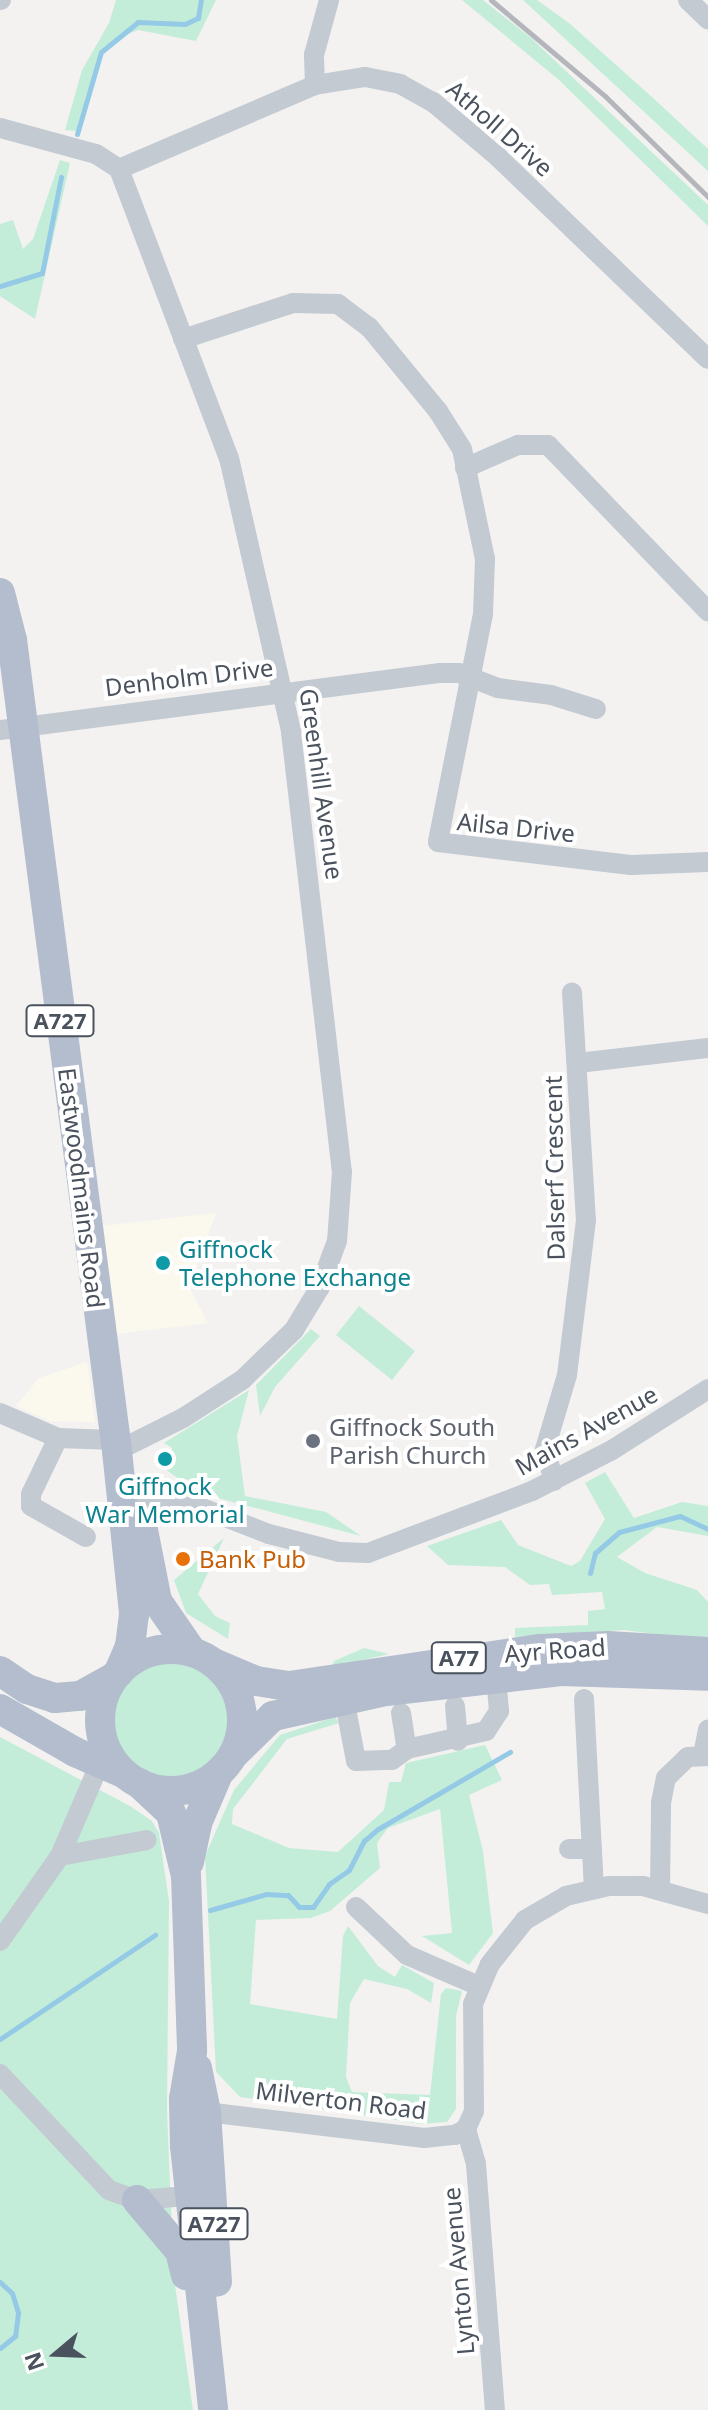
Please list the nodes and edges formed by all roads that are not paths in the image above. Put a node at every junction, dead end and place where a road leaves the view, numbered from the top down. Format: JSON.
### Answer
{"nodes":[{"id":1,"x":329,"y":0,"type":"edge"},
{"id":2,"x":688,"y":0,"type":"edge"},
{"id":3,"x":708,"y":19,"type":"edge"},
{"id":4,"x":315,"y":85,"type":"junction"},
{"id":5,"x":0,"y":128,"type":"edge"},
{"id":6,"x":119,"y":169,"type":"junction"},
{"id":7,"x":183,"y":339,"type":"junction"},
{"id":8,"x":708,"y":359,"type":"edge"},
{"id":9,"x":465,"y":468,"type":"junction"},
{"id":10,"x":0,"y":593,"type":"edge"},
{"id":11,"x":708,"y":611,"type":"edge"},
{"id":12,"x":471,"y":680,"type":"junction"},
{"id":13,"x":284,"y":691,"type":"junction"},
{"id":14,"x":596,"y":709,"type":"dead end"},
{"id":15,"x":11,"y":727,"type":"edge"},
{"id":16,"x":708,"y":862,"type":"edge"},
{"id":17,"x":572,"y":992,"type":"dead end"},
{"id":18,"x":708,"y":1048,"type":"edge"},
{"id":19,"x":578,"y":1063,"type":"junction"},
{"id":20,"x":705,"y":1397,"type":"edge"},
{"id":21,"x":0,"y":1413,"type":"edge"},
{"id":22,"x":58,"y":1438,"type":"junction"},
{"id":23,"x":116,"y":1445,"type":"junction"},
{"id":24,"x":554,"y":1481,"type":"junction"},
{"id":25,"x":128,"y":1504,"type":"junction"},
{"id":26,"x":86,"y":1537,"type":"dead end"},
{"id":27,"x":708,"y":1652,"type":"edge"},
{"id":28,"x":467,"y":1657,"type":"junction"},
{"id":29,"x":204,"y":1658,"type":"junction"},
{"id":30,"x":0,"y":1671,"type":"edge"},
{"id":31,"x":116,"y":1675,"type":"junction"},
{"id":32,"x":496,"y":1676,"type":"junction"},
{"id":33,"x":708,"y":1676,"type":"edge"},
{"id":34,"x":344,"y":1698,"type":"junction"},
{"id":35,"x":584,"y":1699,"type":"dead end"},
{"id":36,"x":455,"y":1706,"type":"dead end"},
{"id":37,"x":0,"y":1709,"type":"edge"},
{"id":38,"x":401,"y":1713,"type":"dead end"},
{"id":39,"x":708,"y":1729,"type":"edge"},
{"id":40,"x":458,"y":1741,"type":"junction"},
{"id":41,"x":407,"y":1749,"type":"junction"},
{"id":42,"x":705,"y":1756,"type":"edge"},
{"id":43,"x":226,"y":1764,"type":"junction"},
{"id":44,"x":121,"y":1773,"type":"junction"},
{"id":45,"x":147,"y":1840,"type":"dead end"},
{"id":46,"x":569,"y":1849,"type":"dead end"},
{"id":47,"x":592,"y":1849,"type":"junction"},
{"id":48,"x":60,"y":1856,"type":"junction"},
{"id":49,"x":186,"y":1876,"type":"junction"},
{"id":50,"x":594,"y":1888,"type":"junction"},
{"id":51,"x":660,"y":1890,"type":"junction"},
{"id":52,"x":708,"y":1904,"type":"edge"},
{"id":53,"x":356,"y":1907,"type":"dead end"},
{"id":54,"x":0,"y":1941,"type":"edge"},
{"id":55,"x":479,"y":1986,"type":"junction"},
{"id":56,"x":192,"y":2051,"type":"junction"},
{"id":57,"x":0,"y":2074,"type":"edge"},
{"id":58,"x":206,"y":2112,"type":"junction"},
{"id":59,"x":466,"y":2129,"type":"junction"},
{"id":60,"x":200,"y":2195,"type":"junction"},
{"id":61,"x":137,"y":2200,"type":"junction"},
{"id":62,"x":206,"y":2350,"type":"junction"},
{"id":63,"x":213,"y":2404,"type":"edge"},
{"id":64,"x":495,"y":2410,"type":"edge"}],
"edges":[{"from":1,"to":4,"type":"street"},
{"from":2,"to":3,"type":"street"},
{"from":4,"to":6,"type":"street","name":"Atholl Drive"},
{"from":4,"to":8,"type":"street","name":"Atholl Drive"},
{"from":5,"to":6,"type":"street"},
{"from":6,"to":7,"type":"street","name":"Greenhill Avenue"},
{"from":7,"to":9,"type":"street"},
{"from":7,"to":13,"type":"street","name":"Greenhill Avenue"},
{"from":9,"to":11,"type":"street"},
{"from":9,"to":12,"type":"street"},
{"from":10,"to":15,"type":"main road","name":"Eastwoodmains Road","number":"A727"},
{"from":12,"to":13,"type":"street","name":"Denholm Drive"},
{"from":12,"to":14,"type":"street","name":"Denholm Drive"},
{"from":12,"to":16,"type":"street","name":"Ailsa Drive"},
{"from":13,"to":15,"type":"street","name":"Denholm Drive"},
{"from":13,"to":23,"type":"street","name":"Greenhill Avenue"},
{"from":15,"to":23,"type":"main road","name":"Eastwoodmains Road","number":"A727"},
{"from":17,"to":19,"type":"street","name":"Dalserf Crescent"},
{"from":18,"to":19,"type":"street"},
{"from":19,"to":24,"type":"street","name":"Dalserf Crescent"},
{"from":20,"to":24,"type":"street","name":"Mains Avenue"},
{"from":21,"to":22,"type":"street"},
{"from":22,"to":23,"type":"street"},
{"from":22,"to":26,"type":"street"},
{"from":23,"to":25,"type":"main road","name":"Eastwoodmains Road","number":"A727"},
{"from":24,"to":25,"type":"street","name":"Mains Avenue"},
{"from":25,"to":29,"type":"main road","name":"Eastwoodmains Road","number":"A727"},
{"from":25,"to":31,"type":"main road","name":"Eastwoodmains Road","number":"A727"},
{"from":27,"to":28,"type":"main road","name":"Ayr Road","number":"A77"},
{"from":28,"to":29,"type":"main road","name":"Ayr Road","number":"A77"},
{"from":28,"to":32,"type":"street"},
{"from":29,"to":31,"type":"main road"},
{"from":29,"to":43,"type":"main road"},
{"from":30,"to":31,"type":"main road"},
{"from":31,"to":44,"type":"main road"},
{"from":32,"to":33,"type":"main road","name":"Ayr Road","number":"A77"},
{"from":32,"to":34,"type":"main road","name":"Ayr Road","number":"A77"},
{"from":32,"to":40,"type":"street"},
{"from":34,"to":41,"type":"street"},
{"from":34,"to":43,"type":"main road","name":"Ayr Road","number":"A77"},
{"from":35,"to":47,"type":"street"},
{"from":36,"to":40,"type":"street"},
{"from":37,"to":44,"type":"main road"},
{"from":38,"to":41,"type":"street"},
{"from":39,"to":42,"type":"street"},
{"from":40,"to":41,"type":"street"},
{"from":42,"to":51,"type":"street"},
{"from":43,"to":44,"type":"main road"},
{"from":43,"to":49,"type":"main road","number":"A727"},
{"from":44,"to":48,"type":"street"},
{"from":44,"to":49,"type":"main road","number":"A727"},
{"from":45,"to":48,"type":"street"},
{"from":46,"to":47,"type":"street"},
{"from":47,"to":50,"type":"street"},
{"from":48,"to":54,"type":"street"},
{"from":49,"to":56,"type":"main road","number":"A727"},
{"from":50,"to":51,"type":"street"},
{"from":50,"to":55,"type":"street"},
{"from":51,"to":52,"type":"street"},
{"from":53,"to":55,"type":"street"},
{"from":55,"to":59,"type":"street"},
{"from":56,"to":58,"type":"main road","number":"A727"},
{"from":56,"to":60,"type":"main road"},
{"from":57,"to":61,"type":"street"},
{"from":58,"to":59,"type":"street","name":"Milverton Road"},
{"from":58,"to":60,"type":"main road","number":"A727"},
{"from":59,"to":64,"type":"street","name":"Lynton Avenue"},
{"from":60,"to":61,"type":"street"},
{"from":60,"to":62,"type":"main road"},
{"from":60,"to":63,"type":"main road","number":"A727"},
{"from":61,"to":62,"type":"main road"},
{"from":62,"to":63,"type":"main road"}]}
